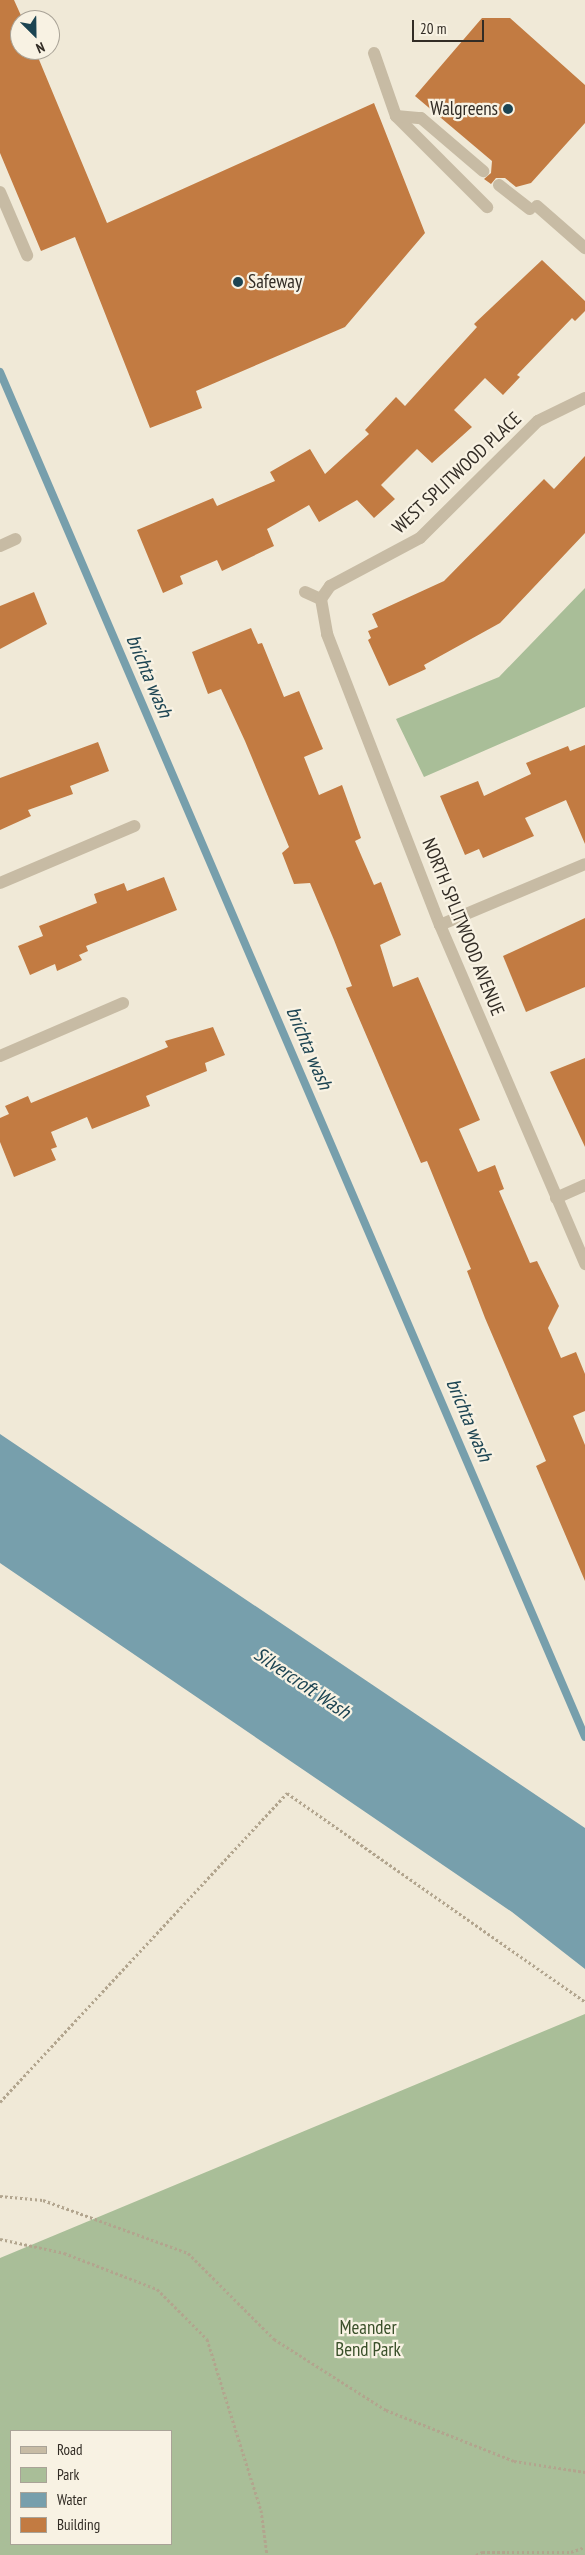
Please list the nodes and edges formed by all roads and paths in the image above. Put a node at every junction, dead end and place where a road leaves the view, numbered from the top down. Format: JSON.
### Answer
{"nodes":[{"id":1,"x":374,"y":53,"type":"dead end"},
{"id":2,"x":396,"y":116,"type":"junction"},
{"id":3,"x":483,"y":171,"type":"dead end"},
{"id":4,"x":499,"y":185,"type":"dead end"},
{"id":5,"x":0,"y":192,"type":"edge"},
{"id":6,"x":487,"y":208,"type":"dead end"},
{"id":7,"x":585,"y":248,"type":"edge"},
{"id":8,"x":27,"y":255,"type":"dead end"},
{"id":9,"x":585,"y":398,"type":"edge"},
{"id":10,"x":16,"y":540,"type":"dead end"},
{"id":11,"x":0,"y":546,"type":"edge"},
{"id":12,"x":305,"y":592,"type":"dead end"},
{"id":13,"x":321,"y":599,"type":"junction"},
{"id":14,"x":134,"y":826,"type":"dead end"},
{"id":15,"x":585,"y":864,"type":"edge"},
{"id":16,"x":0,"y":883,"type":"edge"},
{"id":17,"x":440,"y":925,"type":"junction"},
{"id":18,"x":123,"y":1003,"type":"dead end"},
{"id":19,"x":0,"y":1056,"type":"edge"},
{"id":20,"x":585,"y":1186,"type":"edge"},
{"id":21,"x":556,"y":1198,"type":"junction"},
{"id":22,"x":585,"y":1264,"type":"edge"},
{"id":23,"x":585,"y":2002,"type":"edge"},
{"id":24,"x":0,"y":2102,"type":"edge"},
{"id":25,"x":0,"y":2196,"type":"edge"},
{"id":26,"x":0,"y":2239,"type":"edge"},
{"id":27,"x":585,"y":2472,"type":"edge"},
{"id":28,"x":585,"y":2548,"type":"edge"},
{"id":29,"x":267,"y":2555,"type":"edge"},
{"id":30,"x":476,"y":2555,"type":"edge"}],
"edges":[{"from":1,"to":2,"type":"street"},
{"from":2,"to":3,"type":"street"},
{"from":2,"to":6,"type":"street"},
{"from":4,"to":7,"type":"street"},
{"from":5,"to":8,"type":"street"},
{"from":9,"to":13,"type":"street","name":"WEST SPLITWOOD PLACE"},
{"from":10,"to":11,"type":"street"},
{"from":12,"to":13,"type":"street"},
{"from":13,"to":17,"type":"street","name":"NORTH SPLITWOOD AVENUE"},
{"from":14,"to":16,"type":"street"},
{"from":15,"to":17,"type":"street"},
{"from":17,"to":21,"type":"street","name":"NORTH SPLITWOOD AVENUE"},
{"from":18,"to":19,"type":"street"},
{"from":20,"to":21,"type":"street"},
{"from":21,"to":22,"type":"street","name":"NORTH SPLITWOOD AVENUE"},
{"from":23,"to":24,"type":"path"},
{"from":25,"to":27,"type":"path"},
{"from":26,"to":29,"type":"path"},
{"from":28,"to":30,"type":"path"}]}
